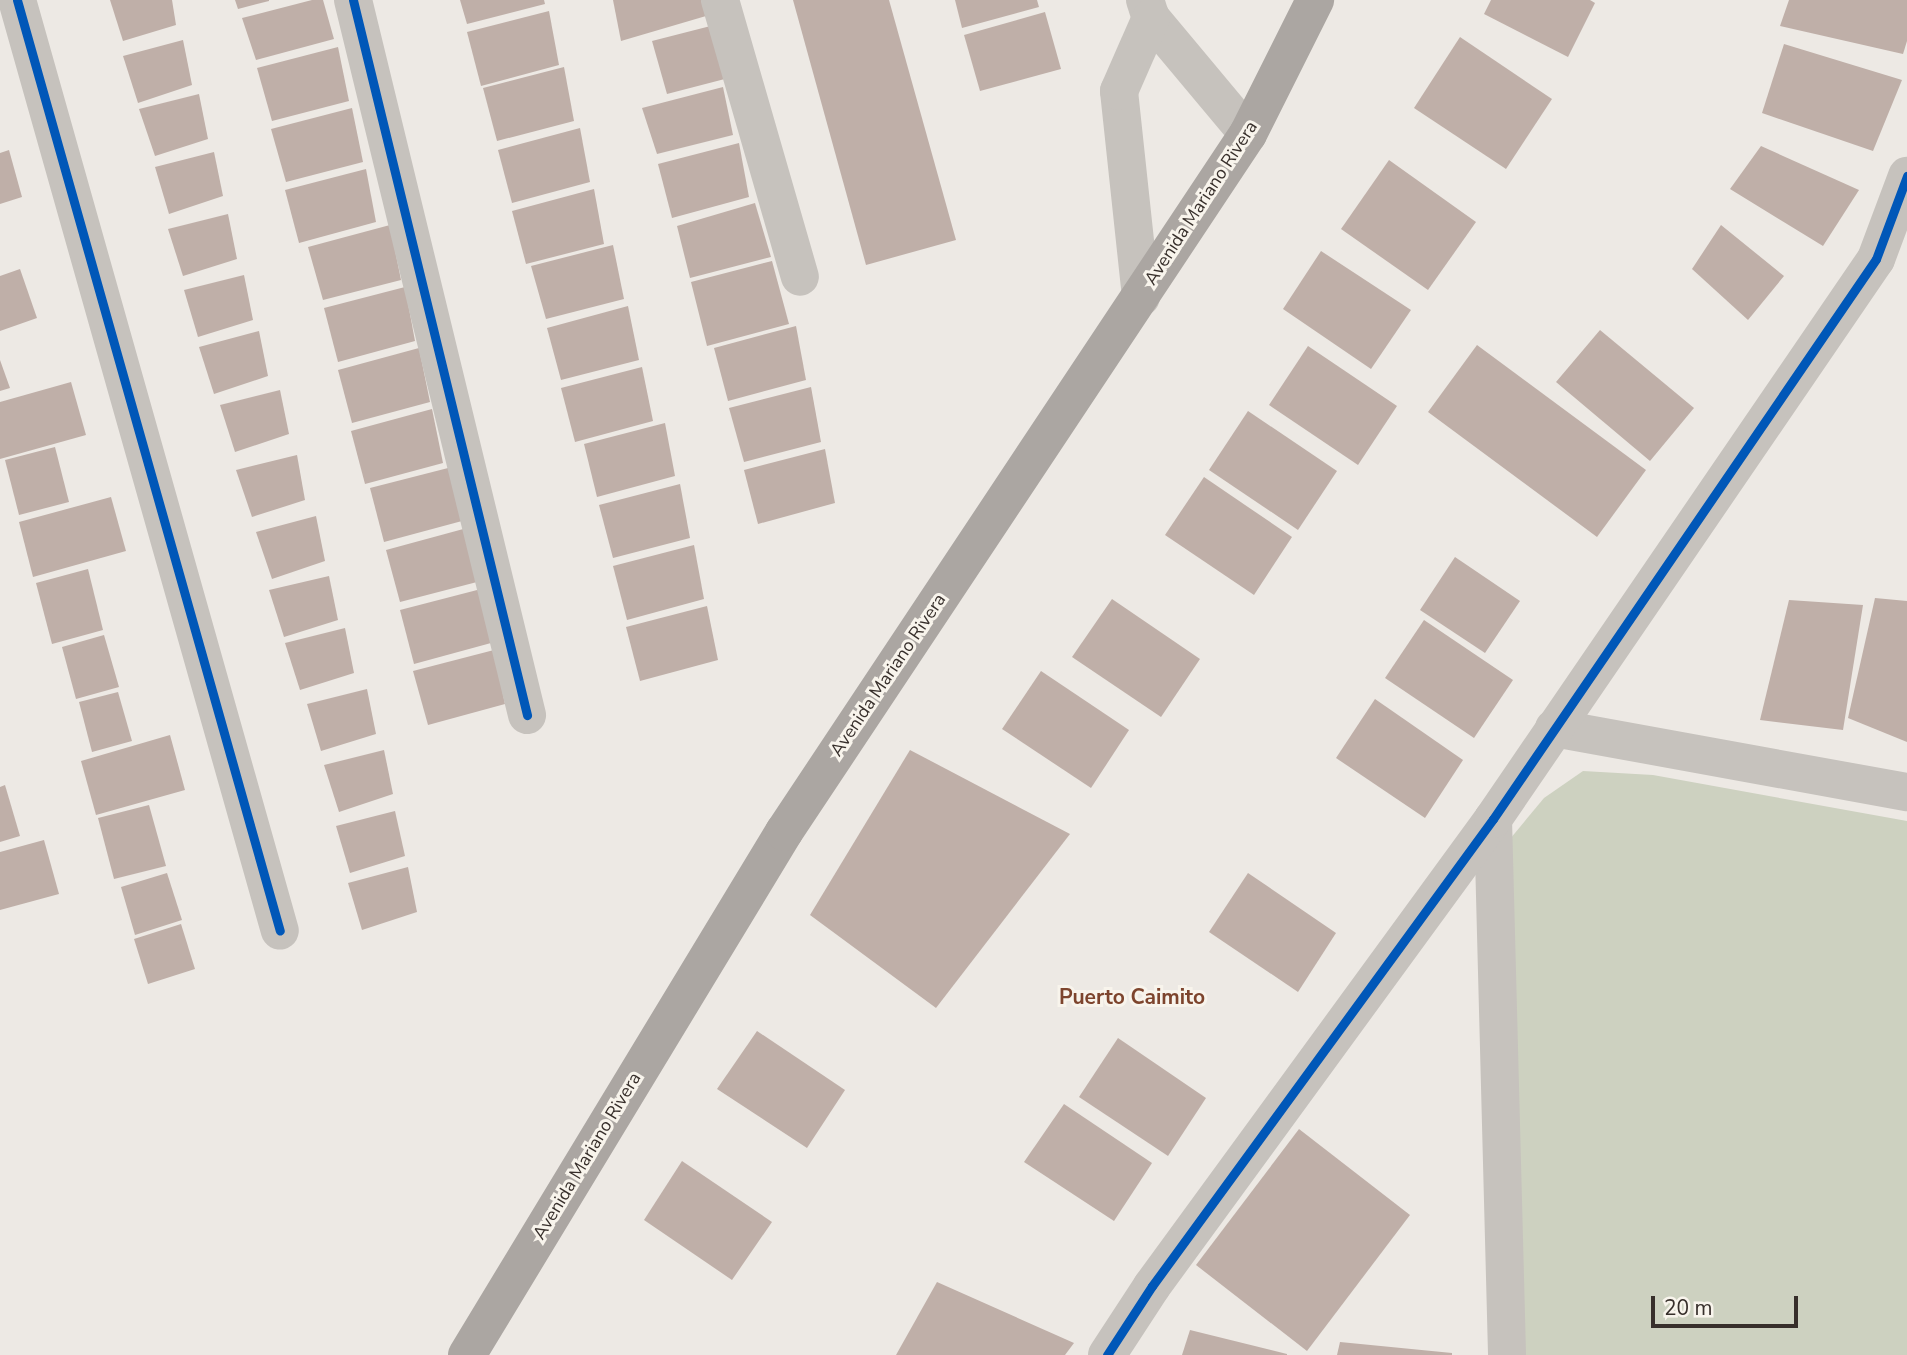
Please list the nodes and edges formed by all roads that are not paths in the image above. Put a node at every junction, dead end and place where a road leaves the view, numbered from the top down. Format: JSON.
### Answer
{"nodes":[{"id":1,"x":17,"y":0,"type":"edge"},
{"id":2,"x":353,"y":0,"type":"edge"},
{"id":3,"x":720,"y":0,"type":"edge"},
{"id":4,"x":1315,"y":0,"type":"edge"},
{"id":5,"x":1148,"y":9,"type":"edge"},
{"id":6,"x":1248,"y":134,"type":"junction"},
{"id":7,"x":1907,"y":176,"type":"edge"},
{"id":8,"x":1891,"y":262,"type":"edge"},
{"id":9,"x":800,"y":276,"type":"dead end"},
{"id":10,"x":1141,"y":298,"type":"junction"},
{"id":11,"x":527,"y":715,"type":"dead end"},
{"id":12,"x":1554,"y":727,"type":"junction"},
{"id":13,"x":1907,"y":792,"type":"edge"},
{"id":14,"x":1493,"y":819,"type":"junction"},
{"id":15,"x":280,"y":930,"type":"dead end"},
{"id":16,"x":467,"y":1355,"type":"edge"},
{"id":17,"x":1107,"y":1355,"type":"edge"},
{"id":18,"x":1507,"y":1355,"type":"edge"}],
"edges":[{"from":1,"to":15,"type":"street"},
{"from":2,"to":11,"type":"street"},
{"from":3,"to":9,"type":"street"},
{"from":4,"to":6,"type":"main road","name":"Avenida Mariano Rivera"},
{"from":5,"to":6,"type":"street"},
{"from":5,"to":10,"type":"street"},
{"from":6,"to":10,"type":"main road","name":"Avenida Mariano Rivera"},
{"from":7,"to":8,"type":"street"},
{"from":8,"to":12,"type":"street"},
{"from":10,"to":16,"type":"main road","name":"Avenida Mariano Rivera"},
{"from":12,"to":13,"type":"street"},
{"from":12,"to":14,"type":"street"},
{"from":14,"to":17,"type":"street"},
{"from":14,"to":18,"type":"street"}]}
